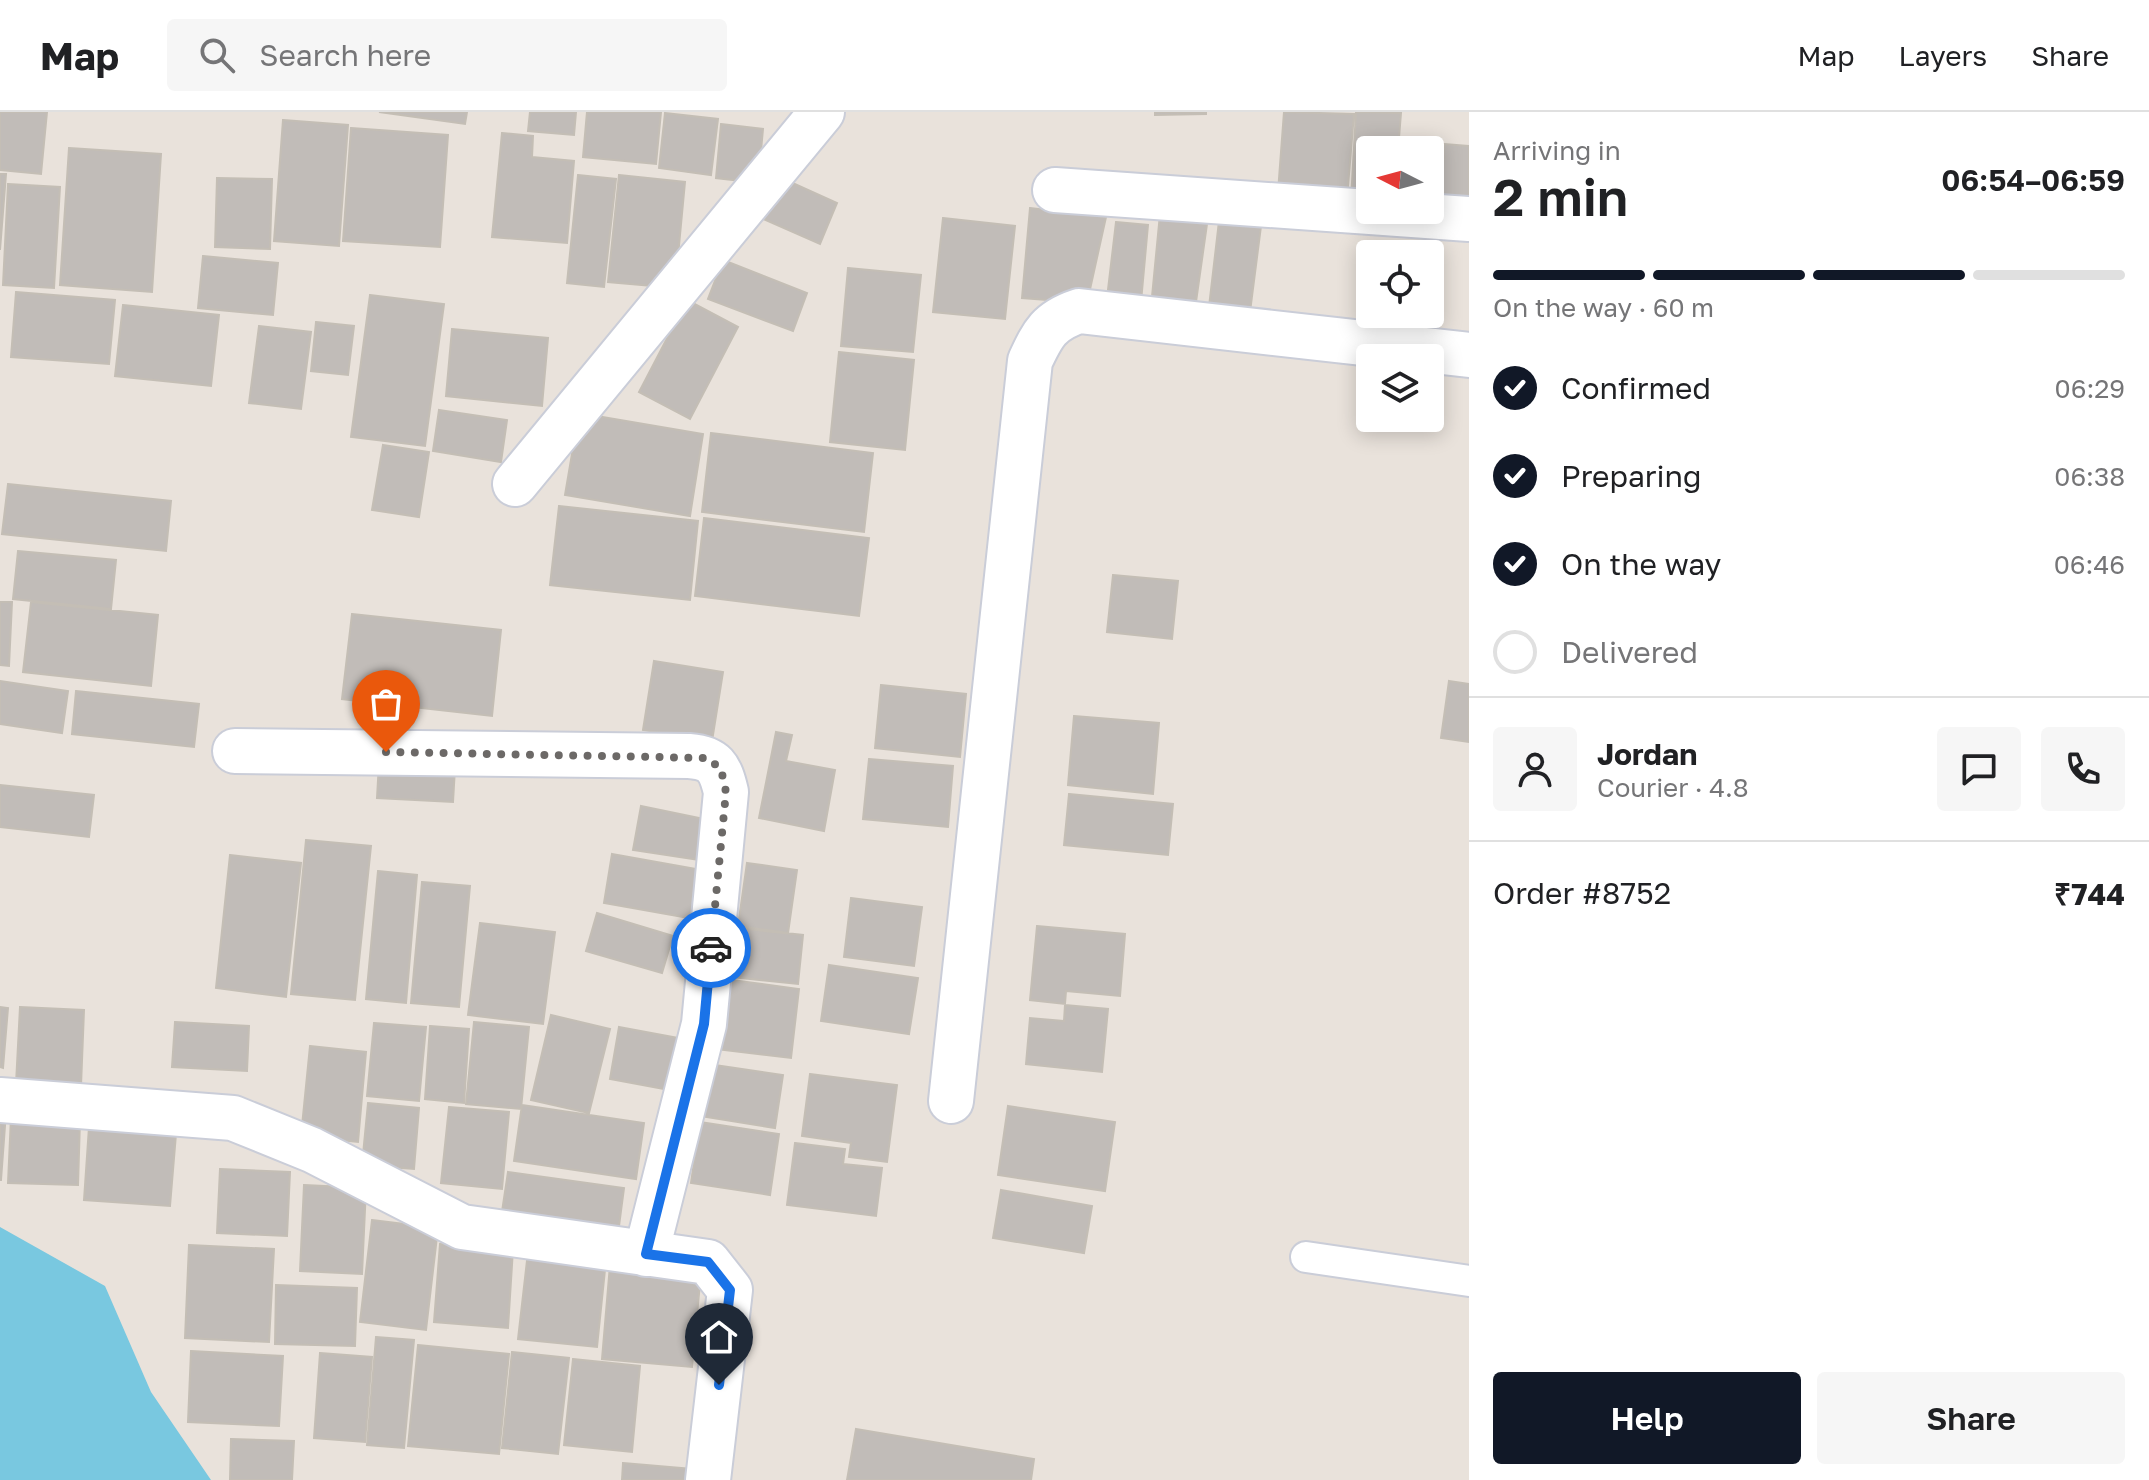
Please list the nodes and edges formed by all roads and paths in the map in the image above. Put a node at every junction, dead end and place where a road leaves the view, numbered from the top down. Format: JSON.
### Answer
{"nodes":[{"id":1,"x":822,"y":112,"type":"edge"},
{"id":2,"x":1055,"y":190,"type":"dead end"},
{"id":3,"x":1469,"y":219,"type":"edge"},
{"id":4,"x":1469,"y":355,"type":"edge"},
{"id":5,"x":515,"y":484,"type":"dead end"},
{"id":6,"x":235,"y":751,"type":"dead end"},
{"id":7,"x":0,"y":1100,"type":"edge"},
{"id":8,"x":951,"y":1101,"type":"dead end"},
{"id":9,"x":646,"y":1254,"type":"junction"},
{"id":10,"x":1306,"y":1257,"type":"dead end"},
{"id":11,"x":1469,"y":1281,"type":"edge"},
{"id":12,"x":708,"y":1480,"type":"edge"}],
"edges":[{"from":1,"to":5,"type":"street"},
{"from":2,"to":3,"type":"street"},
{"from":4,"to":8,"type":"street"},
{"from":6,"to":9,"type":"street"},
{"from":7,"to":9,"type":"street"},
{"from":9,"to":12,"type":"street"},
{"from":10,"to":11,"type":"lane"}]}
